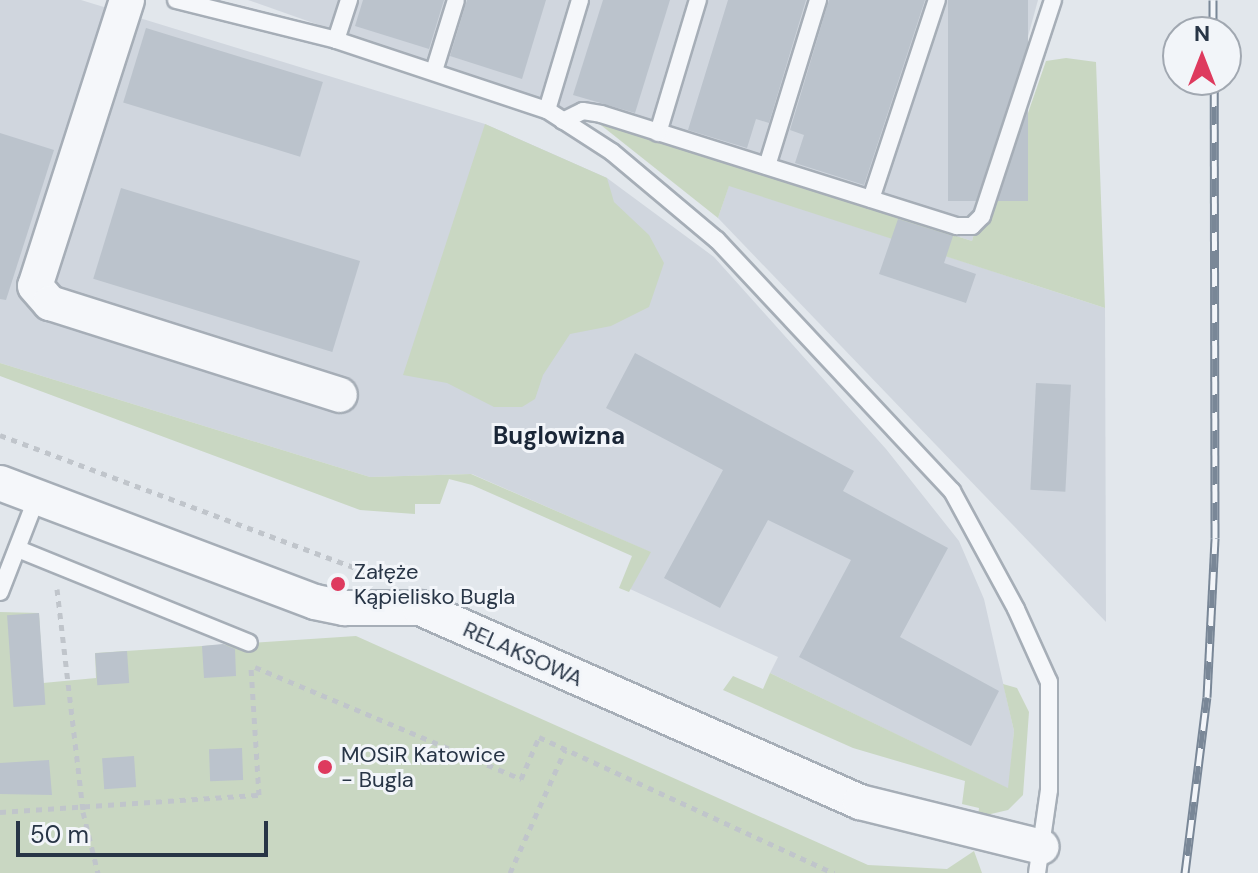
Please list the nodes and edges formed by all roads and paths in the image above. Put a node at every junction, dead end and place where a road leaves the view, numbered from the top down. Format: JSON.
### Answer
{"nodes":[{"id":1,"x":127,"y":0,"type":"edge"},
{"id":2,"x":176,"y":0,"type":"edge"},
{"id":3,"x":349,"y":0,"type":"edge"},
{"id":4,"x":456,"y":0,"type":"edge"},
{"id":5,"x":580,"y":0,"type":"edge"},
{"id":6,"x":698,"y":0,"type":"edge"},
{"id":7,"x":818,"y":0,"type":"edge"},
{"id":8,"x":937,"y":0,"type":"edge"},
{"id":9,"x":1053,"y":0,"type":"edge"},
{"id":10,"x":336,"y":40,"type":"junction"},
{"id":11,"x":434,"y":71,"type":"junction"},
{"id":12,"x":547,"y":110,"type":"junction"},
{"id":13,"x":563,"y":121,"type":"junction"},
{"id":14,"x":658,"y":133,"type":"junction"},
{"id":15,"x":767,"y":166,"type":"junction"},
{"id":16,"x":871,"y":199,"type":"junction"},
{"id":17,"x":340,"y":395,"type":"dead end"},
{"id":18,"x":0,"y":435,"type":"edge"},
{"id":19,"x":0,"y":483,"type":"edge"},
{"id":20,"x":37,"y":497,"type":"junction"},
{"id":21,"x":18,"y":549,"type":"junction"},
{"id":22,"x":55,"y":564,"type":"junction"},
{"id":23,"x":379,"y":573,"type":"dead end"},
{"id":24,"x":0,"y":592,"type":"edge"},
{"id":25,"x":249,"y":643,"type":"joint"},
{"id":26,"x":251,"y":665,"type":"junction"},
{"id":27,"x":565,"y":749,"type":"junction"},
{"id":28,"x":82,"y":806,"type":"junction"},
{"id":29,"x":0,"y":812,"type":"edge"},
{"id":30,"x":1040,"y":860,"type":"edge"},
{"id":31,"x":98,"y":873,"type":"edge"},
{"id":32,"x":510,"y":873,"type":"edge"},
{"id":33,"x":834,"y":873,"type":"edge"}],
"edges":[{"from":1,"to":17,"type":"street"},
{"from":2,"to":10,"type":"lane"},
{"from":3,"to":10,"type":"lane"},
{"from":4,"to":11,"type":"lane"},
{"from":5,"to":12,"type":"lane"},
{"from":6,"to":14,"type":"lane"},
{"from":7,"to":15,"type":"lane"},
{"from":8,"to":16,"type":"lane"},
{"from":9,"to":16,"type":"lane"},
{"from":10,"to":11,"type":"lane"},
{"from":11,"to":12,"type":"lane"},
{"from":12,"to":13,"type":"lane"},
{"from":13,"to":14,"type":"lane"},
{"from":13,"to":30,"type":"lane"},
{"from":14,"to":15,"type":"lane"},
{"from":15,"to":16,"type":"lane"},
{"from":18,"to":23,"type":"path"},
{"from":19,"to":20,"type":"street","name":"RELAKSOWA"},
{"from":20,"to":21,"type":"lane"},
{"from":20,"to":30,"type":"street","name":"RELAKSOWA"},
{"from":21,"to":22,"type":"lane"},
{"from":21,"to":24,"type":"lane"},
{"from":22,"to":25,"type":"lane"},
{"from":22,"to":28,"type":"path"},
{"from":25,"to":26,"type":"path"},
{"from":26,"to":27,"type":"path"},
{"from":26,"to":28,"type":"path"},
{"from":27,"to":32,"type":"path"},
{"from":27,"to":33,"type":"path"},
{"from":28,"to":29,"type":"path"},
{"from":28,"to":31,"type":"path"}]}
